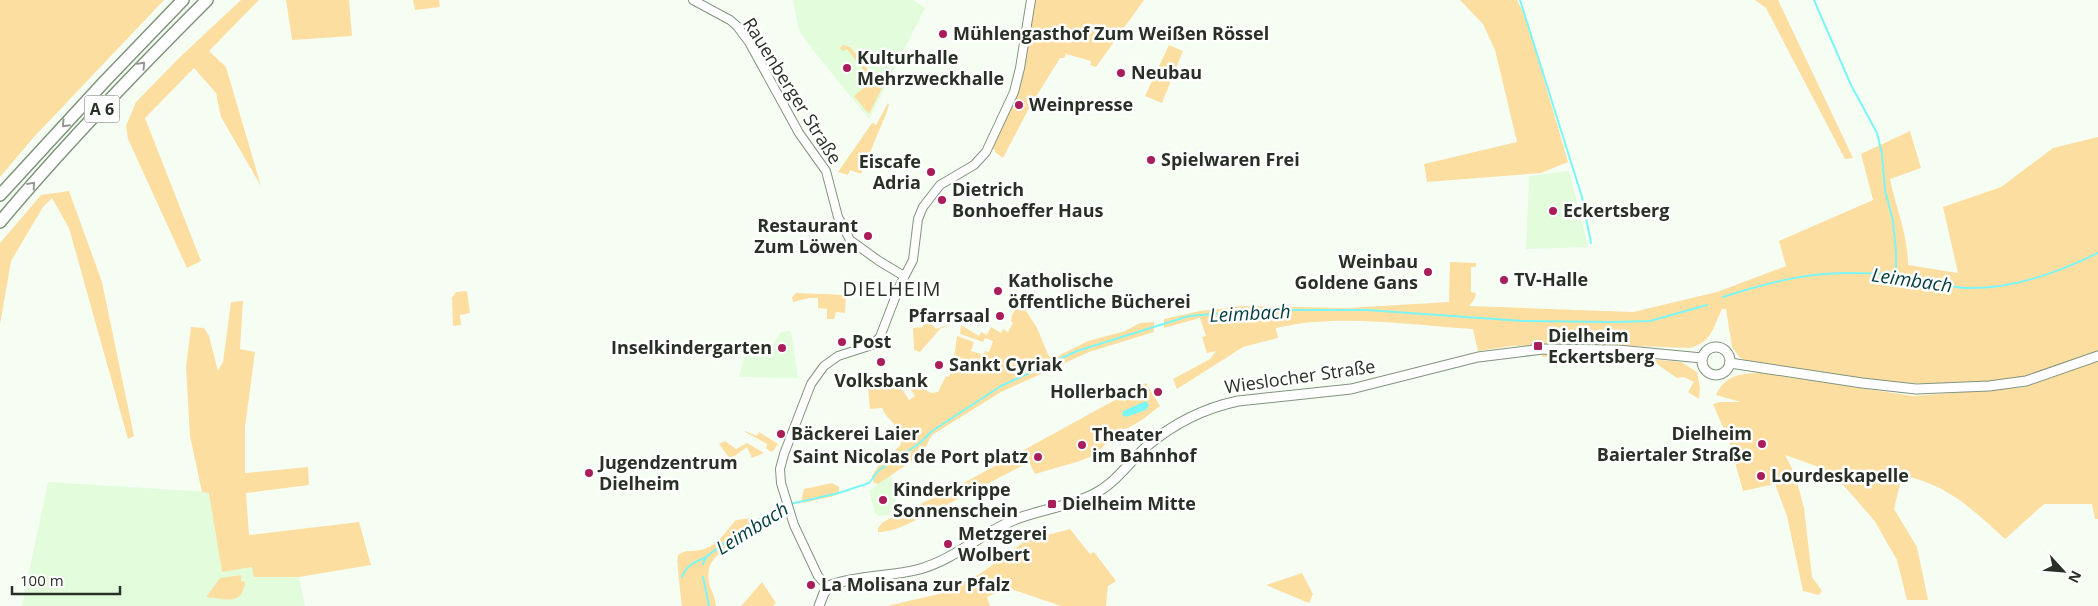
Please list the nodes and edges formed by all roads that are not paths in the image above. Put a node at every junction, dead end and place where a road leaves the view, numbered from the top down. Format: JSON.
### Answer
{"nodes":[{"id":1,"x":183,"y":0,"type":"edge"},
{"id":2,"x":207,"y":0,"type":"edge"},
{"id":3,"x":693,"y":0,"type":"edge"},
{"id":4,"x":1031,"y":0,"type":"edge"},
{"id":5,"x":0,"y":195,"type":"edge"},
{"id":6,"x":0,"y":222,"type":"edge"},
{"id":7,"x":904,"y":276,"type":"junction"},
{"id":8,"x":2098,"y":356,"type":"edge"},
{"id":9,"x":1702,"y":358,"type":"junction"},
{"id":10,"x":1730,"y":363,"type":"junction"},
{"id":11,"x":828,"y":587,"type":"junction"},
{"id":12,"x":819,"y":606,"type":"edge"}],
"edges":[{"from":1,"to":5,"type":"highway","number":"A 6","one_way":true},
{"from":6,"to":2,"type":"highway","number":"A 6","one_way":true},
{"from":3,"to":7,"type":"street","name":"Rauenberger Straße"},
{"from":4,"to":7,"type":"street"},
{"from":7,"to":11,"type":"street"},
{"from":8,"to":10,"type":"main road"},
{"from":9,"to":10,"type":"main road"},
{"from":9,"to":10,"type":"main road"},
{"from":9,"to":11,"type":"main road","name":"Wieslocher Straße"},
{"from":11,"to":12,"type":"main road"}]}
